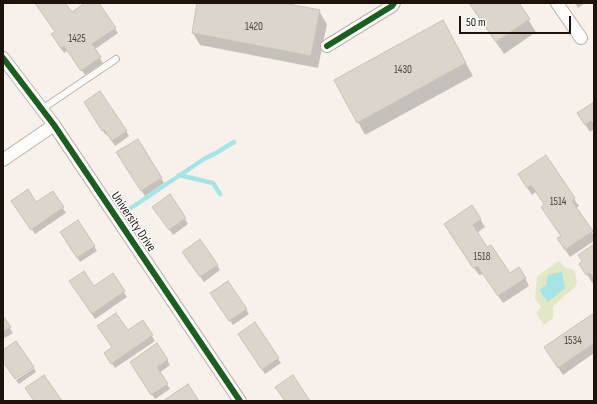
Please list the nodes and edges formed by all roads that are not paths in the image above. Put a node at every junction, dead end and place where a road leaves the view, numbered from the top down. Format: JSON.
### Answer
{"nodes":[{"id":1,"x":394,"y":3,"type":"edge"},
{"id":2,"x":557,"y":3,"type":"edge"},
{"id":3,"x":581,"y":38,"type":"dead end"},
{"id":4,"x":327,"y":46,"type":"dead end"},
{"id":5,"x":3,"y":58,"type":"edge"},
{"id":6,"x":116,"y":59,"type":"dead end"},
{"id":7,"x":42,"y":109,"type":"junction"},
{"id":8,"x":54,"y":125,"type":"junction"},
{"id":9,"x":3,"y":160,"type":"edge"},
{"id":10,"x":240,"y":401,"type":"edge"}],
"edges":[{"from":1,"to":4,"type":"street"},
{"from":2,"to":3,"type":"street"},
{"from":5,"to":7,"type":"street","name":"University Drive"},
{"from":6,"to":7,"type":"lane"},
{"from":7,"to":8,"type":"street","name":"University Drive"},
{"from":8,"to":9,"type":"street"},
{"from":8,"to":10,"type":"street","name":"University Drive"}]}
